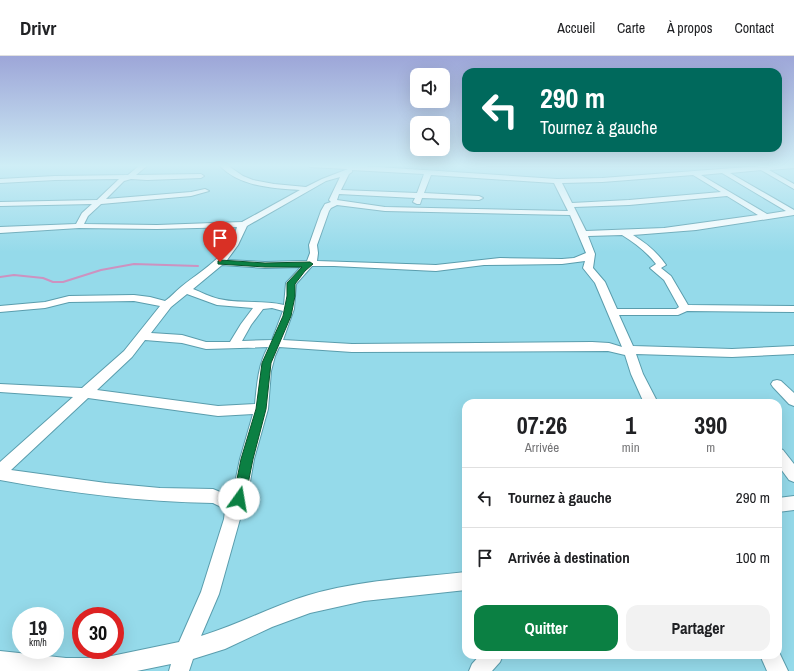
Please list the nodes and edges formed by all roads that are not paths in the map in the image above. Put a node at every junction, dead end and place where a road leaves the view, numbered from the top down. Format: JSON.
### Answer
{"nodes":[{"id":1,"x":108,"y":194,"type":"edge"},
{"id":2,"x":192,"y":194,"type":"edge"},
{"id":3,"x":299,"y":194,"type":"edge"},
{"id":4,"x":335,"y":194,"type":"edge"},
{"id":5,"x":372,"y":194,"type":"edge"},
{"id":6,"x":563,"y":194,"type":"edge"},
{"id":7,"x":728,"y":194,"type":"joint"},
{"id":8,"x":761,"y":194,"type":"edge"},
{"id":9,"x":420,"y":196,"type":"junction"},
{"id":10,"x":479,"y":198,"type":"dead end"},
{"id":11,"x":99,"y":202,"type":"junction"},
{"id":12,"x":0,"y":204,"type":"edge"},
{"id":13,"x":336,"y":204,"type":"junction"},
{"id":14,"x":569,"y":205,"type":"junction"},
{"id":15,"x":415,"y":210,"type":"junction"},
{"id":16,"x":573,"y":213,"type":"junction"},
{"id":17,"x":794,"y":213,"type":"edge"},
{"id":18,"x":764,"y":215,"type":"junction"},
{"id":19,"x":244,"y":224,"type":"junction"},
{"id":20,"x":79,"y":226,"type":"junction"},
{"id":21,"x":0,"y":230,"type":"edge"},
{"id":22,"x":623,"y":232,"type":"junction"},
{"id":23,"x":583,"y":233,"type":"junction"},
{"id":24,"x":591,"y":254,"type":"junction"},
{"id":25,"x":220,"y":262,"type":"junction"},
{"id":26,"x":310,"y":264,"type":"junction"},
{"id":27,"x":186,"y":289,"type":"junction"},
{"id":28,"x":167,"y":305,"type":"junction"},
{"id":29,"x":260,"y":306,"type":"junction"},
{"id":30,"x":685,"y":308,"type":"junction"},
{"id":31,"x":0,"y":309,"type":"edge"},
{"id":32,"x":289,"y":309,"type":"junction"},
{"id":33,"x":794,"y":309,"type":"edge"},
{"id":34,"x":612,"y":312,"type":"junction"},
{"id":35,"x":143,"y":336,"type":"junction"},
{"id":36,"x":275,"y":344,"type":"junction"},
{"id":37,"x":234,"y":345,"type":"junction"},
{"id":38,"x":794,"y":350,"type":"edge"},
{"id":39,"x":630,"y":353,"type":"junction"},
{"id":40,"x":777,"y":384,"type":"dead end"},
{"id":41,"x":0,"y":388,"type":"edge"},
{"id":42,"x":85,"y":394,"type":"junction"},
{"id":43,"x":649,"y":399,"type":"edge"},
{"id":44,"x":794,"y":401,"type":"edge"},
{"id":45,"x":261,"y":409,"type":"junction"},
{"id":46,"x":782,"y":460,"type":"edge"},
{"id":47,"x":0,"y":472,"type":"edge"},
{"id":48,"x":794,"y":476,"type":"edge"},
{"id":49,"x":794,"y":503,"type":"edge"},
{"id":50,"x":782,"y":504,"type":"edge"},
{"id":51,"x":233,"y":510,"type":"junction"},
{"id":52,"x":462,"y":581,"type":"edge"},
{"id":53,"x":185,"y":651,"type":"junction"},
{"id":54,"x":490,"y":659,"type":"edge"},
{"id":55,"x":772,"y":659,"type":"edge"},
{"id":56,"x":0,"y":661,"type":"edge"},
{"id":57,"x":178,"y":671,"type":"edge"},
{"id":58,"x":479,"y":671,"type":"edge"},
{"id":59,"x":778,"y":671,"type":"edge"}],
"edges":[{"from":1,"to":11,"type":"street"},
{"from":2,"to":11,"type":"street"},
{"from":3,"to":19,"type":"street"},
{"from":4,"to":13,"type":"street"},
{"from":5,"to":9,"type":"street"},
{"from":6,"to":14,"type":"street"},
{"from":7,"to":14,"type":"street"},
{"from":7,"to":18,"type":"street"},
{"from":8,"to":17,"type":"street"},
{"from":9,"to":10,"type":"street"},
{"from":9,"to":15,"type":"street"},
{"from":11,"to":12,"type":"street"},
{"from":11,"to":20,"type":"street"},
{"from":13,"to":15,"type":"street"},
{"from":13,"to":26,"type":"street"},
{"from":14,"to":16,"type":"street"},
{"from":15,"to":16,"type":"street"},
{"from":16,"to":23,"type":"street"},
{"from":17,"to":18,"type":"street"},
{"from":18,"to":22,"type":"street"},
{"from":19,"to":20,"type":"street"},
{"from":19,"to":25,"type":"street"},
{"from":20,"to":21,"type":"street"},
{"from":22,"to":23,"type":"street"},
{"from":22,"to":30,"type":"street"},
{"from":23,"to":24,"type":"street"},
{"from":24,"to":26,"type":"street"},
{"from":24,"to":34,"type":"street"},
{"from":25,"to":26,"type":"street"},
{"from":25,"to":27,"type":"street"},
{"from":26,"to":32,"type":"street"},
{"from":27,"to":28,"type":"street"},
{"from":27,"to":29,"type":"street"},
{"from":28,"to":31,"type":"street"},
{"from":28,"to":35,"type":"street"},
{"from":29,"to":32,"type":"street"},
{"from":29,"to":37,"type":"street"},
{"from":30,"to":33,"type":"street"},
{"from":30,"to":34,"type":"street"},
{"from":32,"to":36,"type":"street"},
{"from":34,"to":39,"type":"street"},
{"from":35,"to":37,"type":"street"},
{"from":35,"to":42,"type":"street"},
{"from":36,"to":37,"type":"street"},
{"from":36,"to":39,"type":"street"},
{"from":36,"to":45,"type":"street"},
{"from":38,"to":39,"type":"street"},
{"from":39,"to":43,"type":"street"},
{"from":40,"to":44,"type":"street"},
{"from":41,"to":42,"type":"street"},
{"from":42,"to":45,"type":"street"},
{"from":42,"to":47,"type":"street"},
{"from":45,"to":51,"type":"street"},
{"from":46,"to":48,"type":"street"},
{"from":47,"to":51,"type":"street"},
{"from":49,"to":50,"type":"street"},
{"from":51,"to":53,"type":"street"},
{"from":52,"to":53,"type":"street"},
{"from":53,"to":56,"type":"street"},
{"from":53,"to":57,"type":"street"},
{"from":54,"to":58,"type":"street"},
{"from":55,"to":59,"type":"street"}]}
